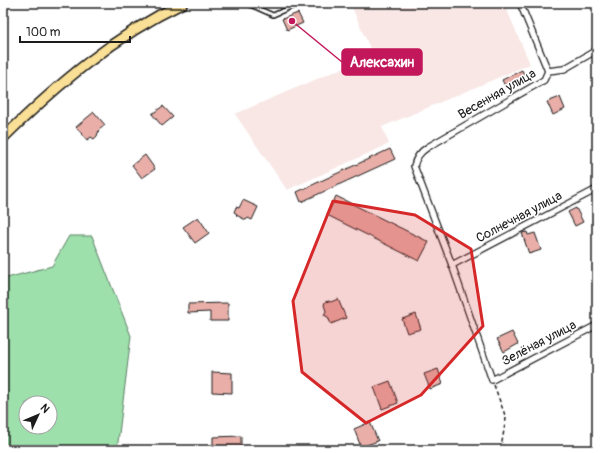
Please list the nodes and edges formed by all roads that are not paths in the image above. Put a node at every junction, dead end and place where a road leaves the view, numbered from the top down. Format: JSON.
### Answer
{"nodes":[{"id":1,"x":183,"y":3,"type":"edge"},
{"id":2,"x":246,"y":3,"type":"edge"},
{"id":3,"x":265,"y":3,"type":"edge"},
{"id":4,"x":299,"y":3,"type":"edge"},
{"id":5,"x":520,"y":3,"type":"edge"},
{"id":6,"x":256,"y":7,"type":"junction"},
{"id":7,"x":597,"y":50,"type":"edge"},
{"id":8,"x":548,"y":71,"type":"junction"},
{"id":9,"x":3,"y":138,"type":"edge"},
{"id":10,"x":597,"y":189,"type":"edge"},
{"id":11,"x":452,"y":265,"type":"junction"},
{"id":12,"x":597,"y":325,"type":"edge"}],
"edges":[{"from":1,"to":9,"type":"main road"},
{"from":2,"to":6,"type":"lane"},
{"from":3,"to":6,"type":"lane"},
{"from":4,"to":6,"type":"lane"},
{"from":5,"to":8,"type":"street"},
{"from":7,"to":8,"type":"street","name":"Весенняя улица"},
{"from":8,"to":11,"type":"street","name":"Весенняя улица"},
{"from":10,"to":11,"type":"street","name":"Солнечная улица"},
{"from":11,"to":12,"type":"street","name":"Зелёная улица"}]}
